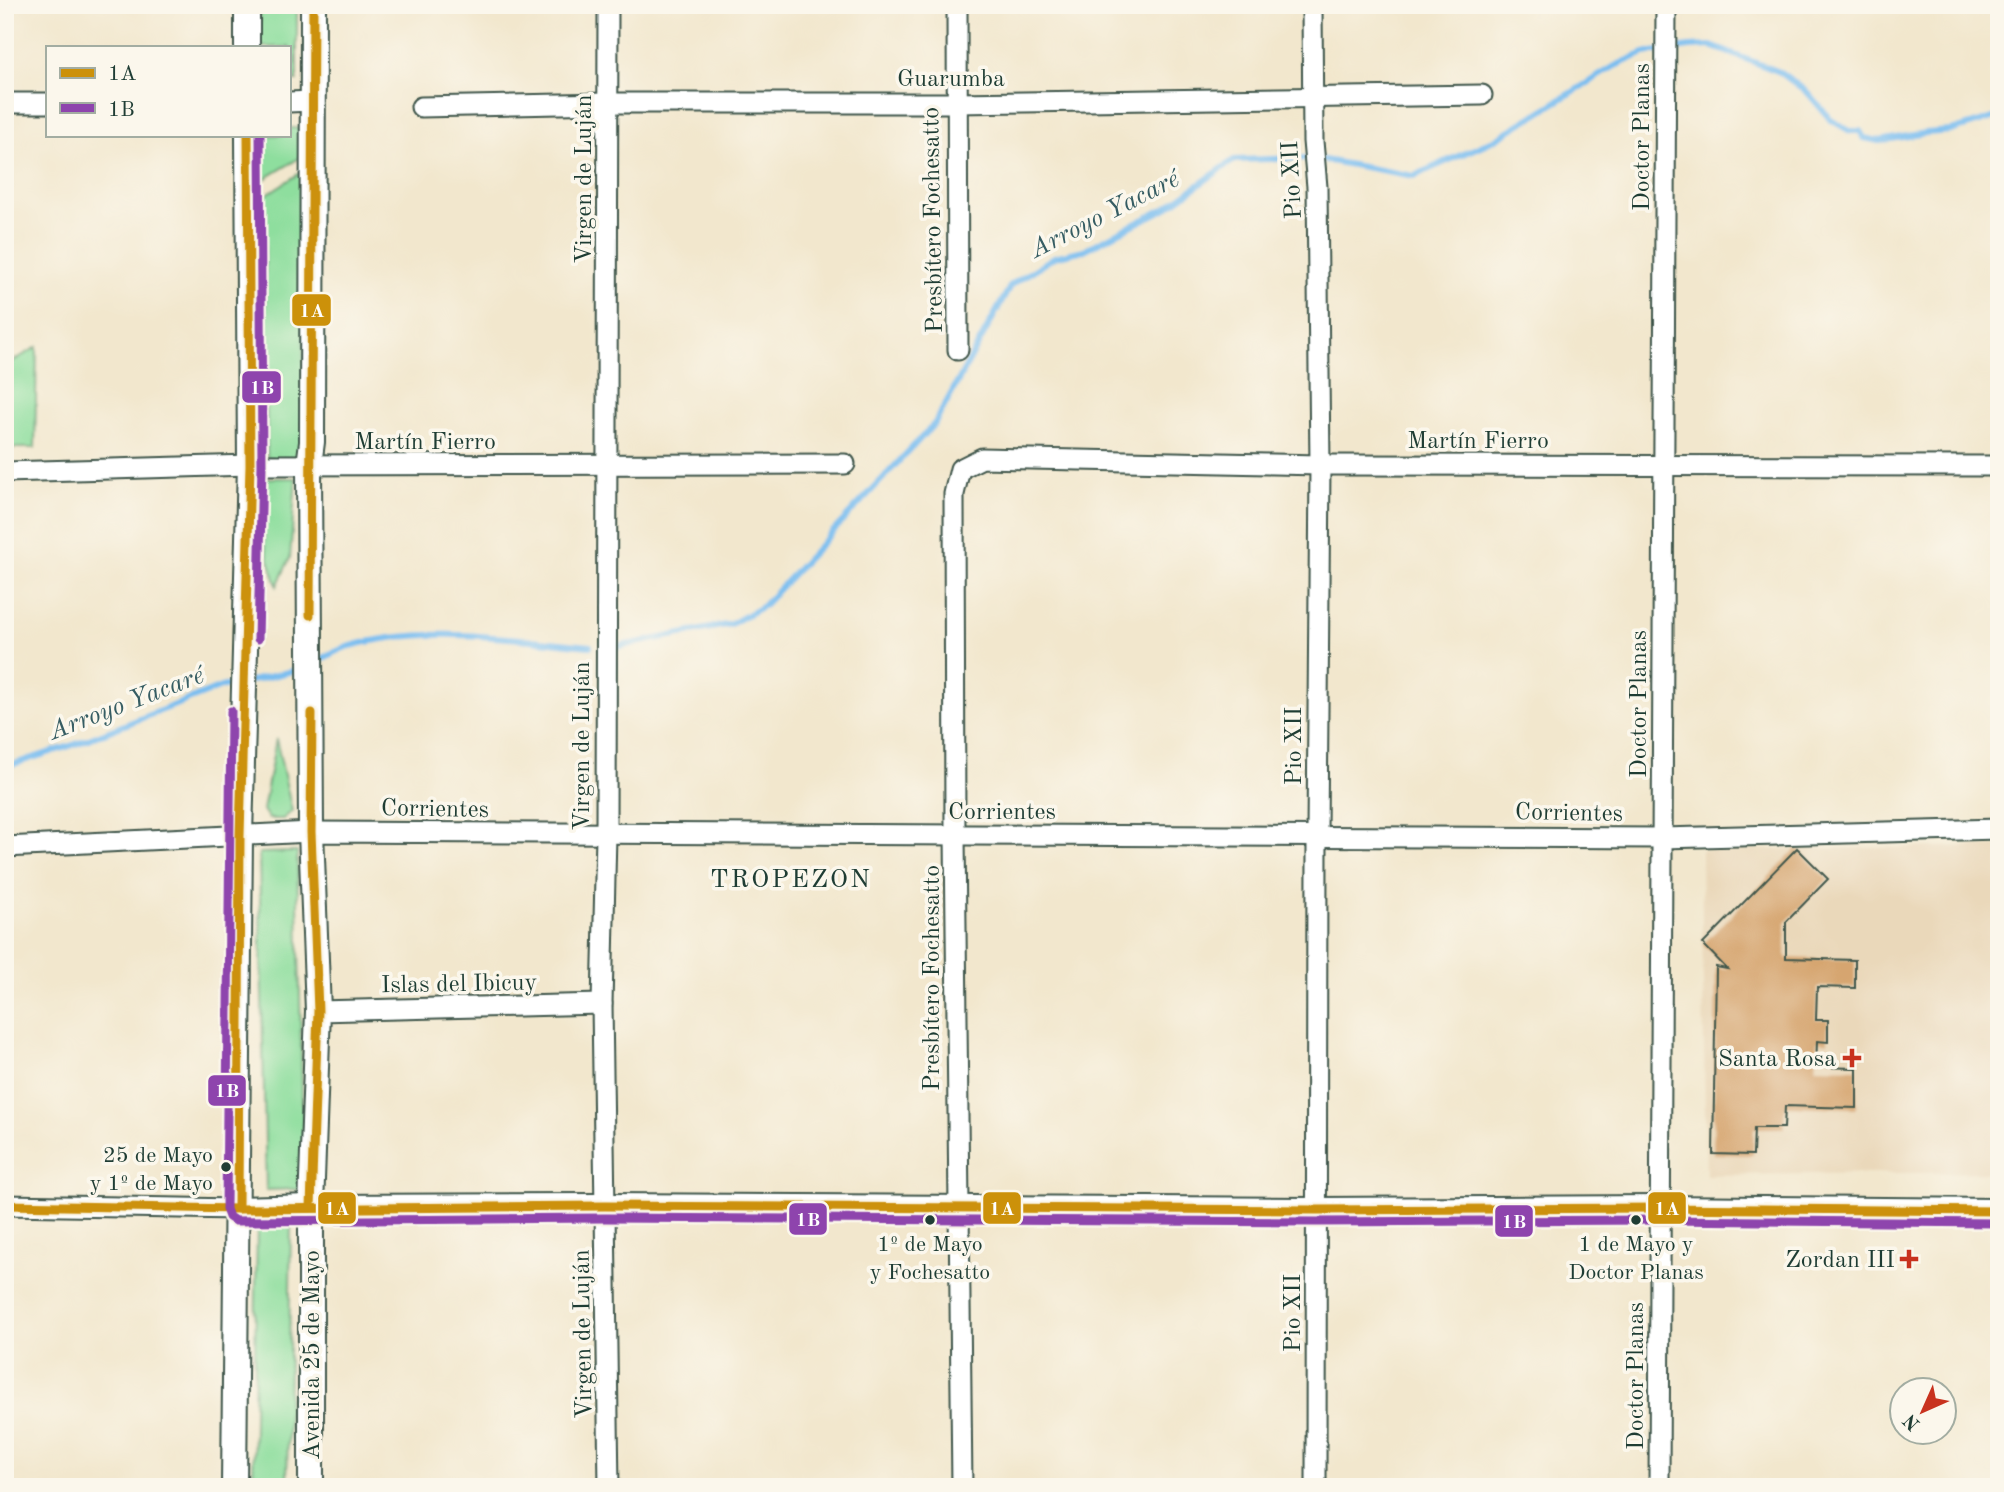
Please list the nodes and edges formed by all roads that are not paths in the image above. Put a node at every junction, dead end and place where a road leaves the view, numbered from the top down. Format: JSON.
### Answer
{"nodes":[{"id":1,"x":247,"y":5,"type":"edge"},
{"id":2,"x":313,"y":5,"type":"edge"},
{"id":3,"x":608,"y":5,"type":"edge"},
{"id":4,"x":957,"y":5,"type":"edge"},
{"id":5,"x":1312,"y":5,"type":"edge"},
{"id":6,"x":1666,"y":5,"type":"edge"},
{"id":7,"x":247,"y":46,"type":"edge"},
{"id":8,"x":1482,"y":94,"type":"dead end"},
{"id":9,"x":1312,"y":97,"type":"junction"},
{"id":10,"x":301,"y":101,"type":"edge"},
{"id":11,"x":5,"y":103,"type":"edge"},
{"id":12,"x":46,"y":103,"type":"edge"},
{"id":13,"x":608,"y":103,"type":"junction"},
{"id":14,"x":956,"y":103,"type":"junction"},
{"id":15,"x":421,"y":107,"type":"dead end"},
{"id":16,"x":248,"y":136,"type":"edge"},
{"id":17,"x":958,"y":350,"type":"dead end"},
{"id":18,"x":845,"y":464,"type":"dead end"},
{"id":19,"x":250,"y":465,"type":"junction"},
{"id":20,"x":309,"y":465,"type":"junction"},
{"id":21,"x":607,"y":465,"type":"junction"},
{"id":22,"x":1320,"y":465,"type":"junction"},
{"id":23,"x":1664,"y":465,"type":"junction"},
{"id":24,"x":1999,"y":466,"type":"edge"},
{"id":25,"x":960,"y":469,"type":"joint"},
{"id":26,"x":5,"y":472,"type":"edge"},
{"id":27,"x":1999,"y":829,"type":"edge"},
{"id":28,"x":311,"y":832,"type":"junction"},
{"id":29,"x":1317,"y":834,"type":"junction"},
{"id":30,"x":606,"y":835,"type":"junction"},
{"id":31,"x":955,"y":835,"type":"junction"},
{"id":32,"x":240,"y":836,"type":"junction"},
{"id":33,"x":1662,"y":838,"type":"junction"},
{"id":34,"x":5,"y":847,"type":"edge"},
{"id":35,"x":602,"y":1004,"type":"junction"},
{"id":36,"x":318,"y":1011,"type":"junction"},
{"id":37,"x":5,"y":1205,"type":"edge"},
{"id":38,"x":605,"y":1206,"type":"junction"},
{"id":39,"x":311,"y":1207,"type":"junction"},
{"id":40,"x":958,"y":1207,"type":"junction"},
{"id":41,"x":1661,"y":1208,"type":"junction"},
{"id":42,"x":239,"y":1209,"type":"junction"},
{"id":43,"x":1317,"y":1210,"type":"junction"},
{"id":44,"x":1999,"y":1211,"type":"edge"},
{"id":45,"x":234,"y":1487,"type":"edge"},
{"id":46,"x":311,"y":1487,"type":"edge"},
{"id":47,"x":609,"y":1487,"type":"edge"},
{"id":48,"x":962,"y":1487,"type":"edge"},
{"id":49,"x":1316,"y":1487,"type":"edge"},
{"id":50,"x":1659,"y":1487,"type":"edge"}],
"edges":[{"from":1,"to":7,"type":"main road"},
{"from":2,"to":10,"type":"main road","name":"Avenida 25 de Mayo"},
{"from":3,"to":13,"type":"street","name":"Virgen de Luján"},
{"from":4,"to":14,"type":"street","name":"Presbítero Fochesatto"},
{"from":5,"to":9,"type":"street","name":"Pio XII"},
{"from":6,"to":23,"type":"street","name":"Doctor Planas"},
{"from":8,"to":9,"type":"street","name":"Guarumba"},
{"from":9,"to":14,"type":"street","name":"Guarumba"},
{"from":9,"to":22,"type":"street","name":"Pio XII"},
{"from":10,"to":20,"type":"main road","name":"Avenida 25 de Mayo"},
{"from":11,"to":12,"type":"street"},
{"from":13,"to":14,"type":"street","name":"Guarumba"},
{"from":13,"to":15,"type":"street","name":"Guarumba"},
{"from":13,"to":21,"type":"street","name":"Virgen de Luján"},
{"from":14,"to":17,"type":"street","name":"Presbítero Fochesatto"},
{"from":16,"to":19,"type":"main road"},
{"from":18,"to":21,"type":"street","name":"Martín Fierro"},
{"from":19,"to":20,"type":"street","name":"Martín Fierro"},
{"from":19,"to":26,"type":"street","name":"Martín Fierro"},
{"from":19,"to":32,"type":"main road"},
{"from":20,"to":21,"type":"street","name":"Martín Fierro"},
{"from":20,"to":28,"type":"main road","name":"Avenida 25 de Mayo"},
{"from":21,"to":30,"type":"street","name":"Virgen de Luján"},
{"from":22,"to":23,"type":"street","name":"Martín Fierro"},
{"from":22,"to":25,"type":"street","name":"Martín Fierro"},
{"from":22,"to":29,"type":"street","name":"Pio XII"},
{"from":23,"to":24,"type":"street","name":"Martín Fierro"},
{"from":23,"to":33,"type":"street","name":"Doctor Planas"},
{"from":25,"to":31,"type":"street","name":"Presbítero Fochesatto"},
{"from":27,"to":33,"type":"street","name":"Corrientes"},
{"from":28,"to":30,"type":"street","name":"Corrientes"},
{"from":28,"to":32,"type":"street","name":"Corrientes"},
{"from":28,"to":36,"type":"main road","name":"Avenida 25 de Mayo"},
{"from":29,"to":31,"type":"street","name":"Corrientes"},
{"from":29,"to":33,"type":"street","name":"Corrientes"},
{"from":29,"to":43,"type":"street","name":"Pio XII"},
{"from":30,"to":31,"type":"street","name":"Corrientes"},
{"from":30,"to":35,"type":"street","name":"Virgen de Luján"},
{"from":31,"to":40,"type":"street","name":"Presbítero Fochesatto"},
{"from":32,"to":34,"type":"street","name":"Corrientes"},
{"from":32,"to":42,"type":"main road"},
{"from":33,"to":41,"type":"street","name":"Doctor Planas"},
{"from":35,"to":36,"type":"street","name":"Islas del Ibicuy"},
{"from":35,"to":38,"type":"street","name":"Virgen de Luján"},
{"from":36,"to":39,"type":"main road","name":"Avenida 25 de Mayo"},
{"from":37,"to":42,"type":"street"},
{"from":38,"to":39,"type":"main road"},
{"from":38,"to":40,"type":"main road"},
{"from":38,"to":47,"type":"street","name":"Virgen de Luján"},
{"from":39,"to":42,"type":"main road"},
{"from":39,"to":46,"type":"main road","name":"Avenida 25 de Mayo"},
{"from":40,"to":43,"type":"main road"},
{"from":40,"to":48,"type":"street","name":"Presbítero Fochesatto"},
{"from":41,"to":43,"type":"main road"},
{"from":41,"to":44,"type":"main road"},
{"from":41,"to":50,"type":"street","name":"Doctor Planas"},
{"from":42,"to":45,"type":"main road"},
{"from":43,"to":49,"type":"street","name":"Pio XII"}]}
